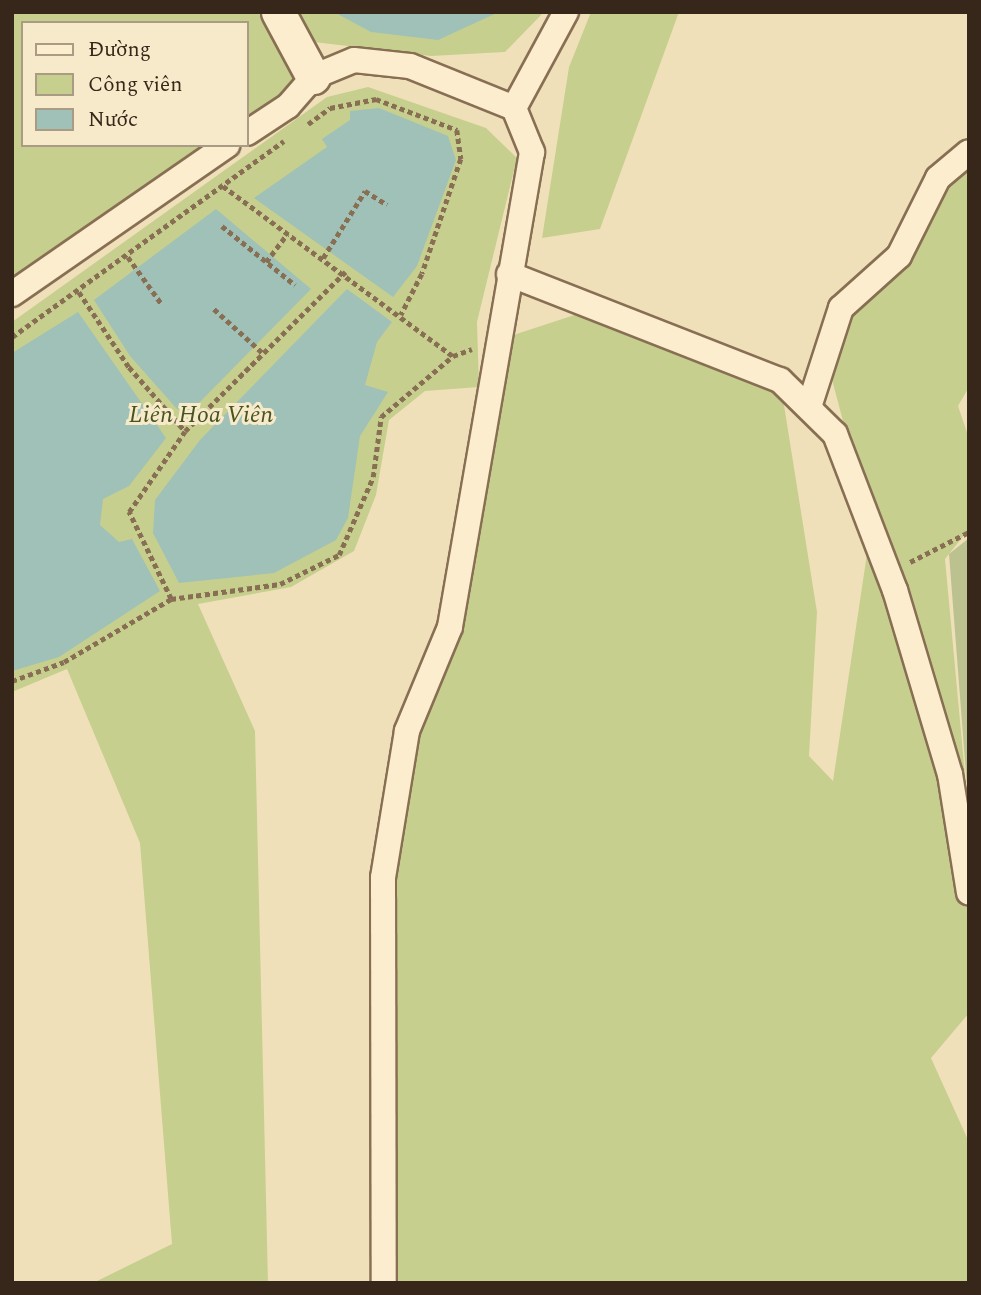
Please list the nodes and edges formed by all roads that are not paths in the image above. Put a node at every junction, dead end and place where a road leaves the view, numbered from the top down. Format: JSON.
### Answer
{"nodes":[{"id":1,"x":278,"y":12,"type":"edge"},
{"id":2,"x":566,"y":12,"type":"edge"},
{"id":3,"x":313,"y":77,"type":"junction"},
{"id":4,"x":514,"y":108,"type":"junction"},
{"id":5,"x":248,"y":131,"type":"edge"},
{"id":6,"x":224,"y":147,"type":"edge"},
{"id":7,"x":969,"y":152,"type":"edge"},
{"id":8,"x":509,"y":274,"type":"junction"},
{"id":9,"x":12,"y":295,"type":"edge"},
{"id":10,"x":809,"y":407,"type":"junction"},
{"id":11,"x":969,"y":892,"type":"edge"},
{"id":12,"x":383,"y":1283,"type":"edge"}],
"edges":[{"from":1,"to":3,"type":"street"},
{"from":2,"to":4,"type":"street"},
{"from":3,"to":4,"type":"street"},
{"from":3,"to":5,"type":"street"},
{"from":4,"to":8,"type":"street"},
{"from":6,"to":9,"type":"street"},
{"from":7,"to":10,"type":"street"},
{"from":8,"to":10,"type":"street"},
{"from":8,"to":12,"type":"street"},
{"from":10,"to":11,"type":"street"}]}
